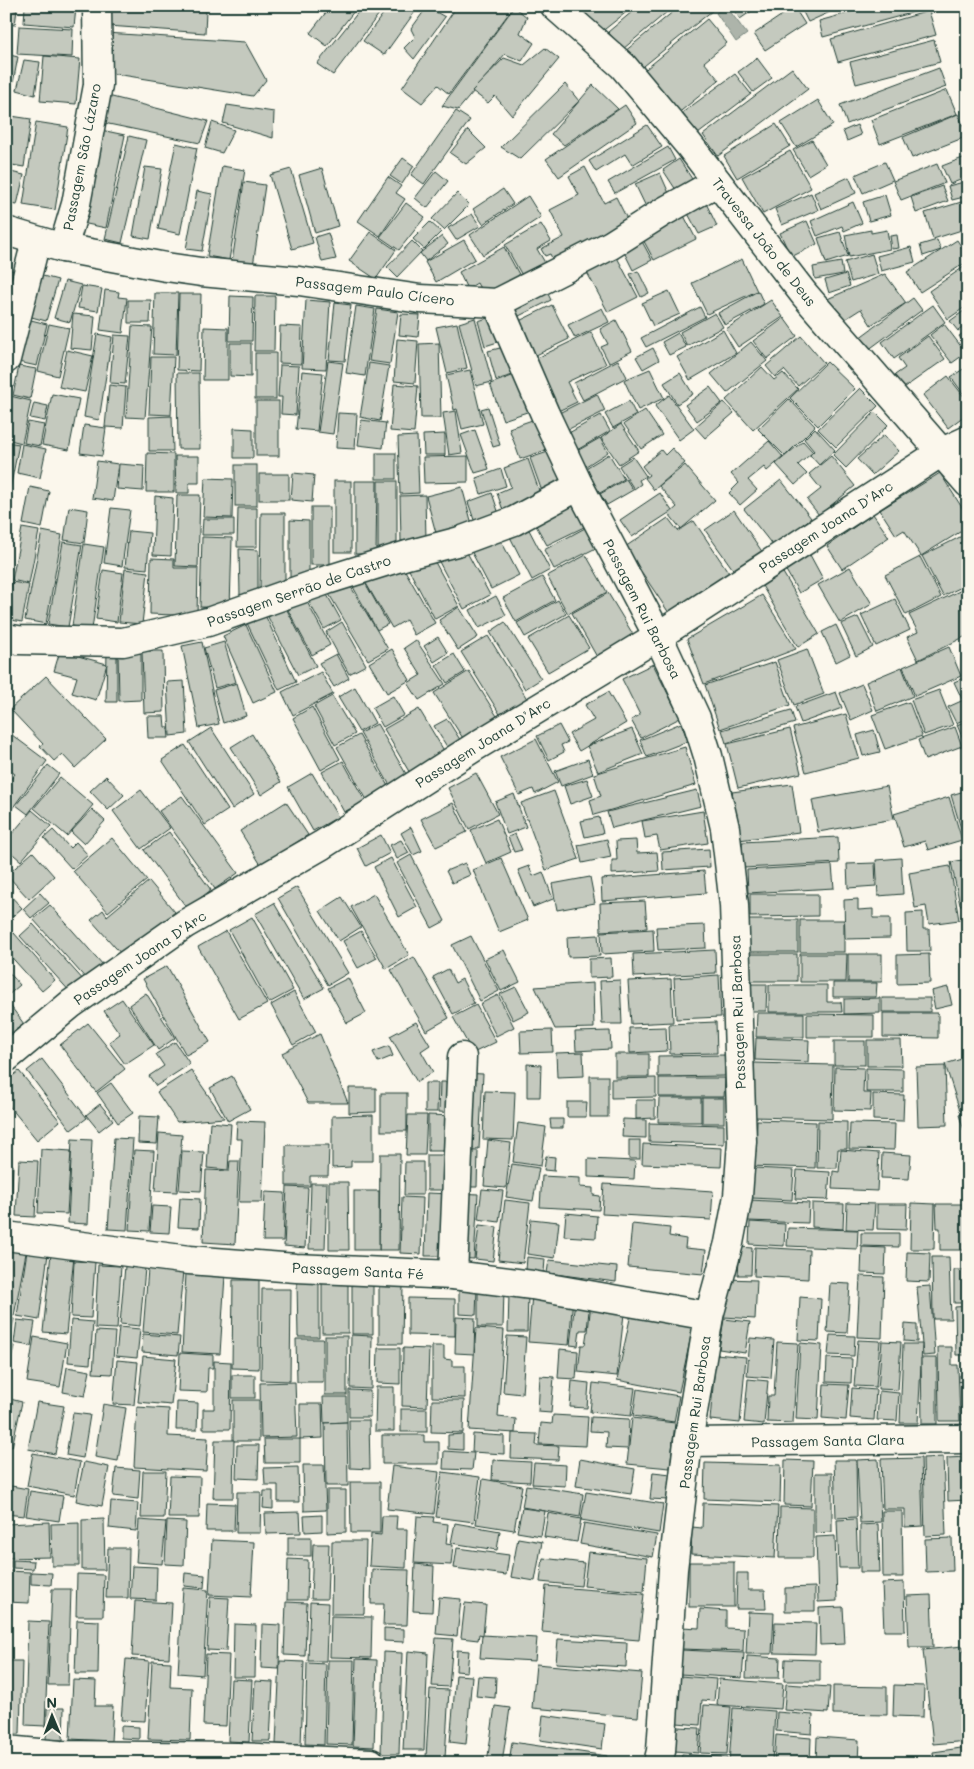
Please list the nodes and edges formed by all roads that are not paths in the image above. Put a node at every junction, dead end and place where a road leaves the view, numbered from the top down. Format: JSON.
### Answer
{"nodes":[{"id":1,"x":97,"y":6,"type":"edge"},
{"id":2,"x":555,"y":6,"type":"edge"},
{"id":3,"x":717,"y":182,"type":"junction"},
{"id":4,"x":6,"y":231,"type":"edge"},
{"id":5,"x":36,"y":241,"type":"junction"},
{"id":6,"x":63,"y":248,"type":"junction"},
{"id":7,"x":497,"y":303,"type":"junction"},
{"id":8,"x":6,"y":359,"type":"edge"},
{"id":9,"x":968,"y":440,"type":"edge"},
{"id":10,"x":940,"y":453,"type":"junction"},
{"id":11,"x":968,"y":484,"type":"edge"},
{"id":12,"x":579,"y":486,"type":"junction"},
{"id":13,"x":658,"y":636,"type":"junction"},
{"id":14,"x":6,"y":638,"type":"edge"},
{"id":15,"x":462,"y":1057,"type":"dead end"},
{"id":16,"x":6,"y":1058,"type":"edge"},
{"id":17,"x":6,"y":1236,"type":"edge"},
{"id":18,"x":453,"y":1276,"type":"junction"},
{"id":19,"x":709,"y":1316,"type":"junction"},
{"id":20,"x":968,"y":1438,"type":"edge"},
{"id":21,"x":688,"y":1442,"type":"junction"},
{"id":22,"x":6,"y":1750,"type":"edge"},
{"id":23,"x":371,"y":1763,"type":"edge"},
{"id":24,"x":658,"y":1763,"type":"edge"}],
"edges":[{"from":1,"to":6,"type":"street","name":"Passagem São Lázaro"},
{"from":2,"to":3,"type":"street","name":"Travessa João de Deus"},
{"from":3,"to":7,"type":"street","name":"Passagem Paulo Cícero"},
{"from":3,"to":10,"type":"street","name":"Travessa João de Deus"},
{"from":4,"to":5,"type":"street","name":"Passagem Paulo Cícero"},
{"from":5,"to":6,"type":"street","name":"Passagem Paulo Cícero"},
{"from":5,"to":8,"type":"street"},
{"from":6,"to":7,"type":"street","name":"Passagem Paulo Cícero"},
{"from":7,"to":12,"type":"street","name":"Passagem Rui Barbosa"},
{"from":9,"to":10,"type":"street","name":"Passagem Joana D’Arc"},
{"from":10,"to":11,"type":"street","name":"Travessa João de Deus"},
{"from":10,"to":13,"type":"street","name":"Passagem Joana D’Arc"},
{"from":12,"to":13,"type":"street","name":"Passagem Rui Barbosa"},
{"from":12,"to":14,"type":"street","name":"Passagem Serrão de Castro"},
{"from":13,"to":16,"type":"street","name":"Passagem Joana D’Arc"},
{"from":13,"to":19,"type":"street","name":"Passagem Rui Barbosa"},
{"from":15,"to":18,"type":"street"},
{"from":17,"to":18,"type":"street","name":"Passagem Santa Fé"},
{"from":18,"to":19,"type":"street","name":"Passagem Santa Fé"},
{"from":19,"to":21,"type":"street","name":"Passagem Rui Barbosa"},
{"from":20,"to":21,"type":"street","name":"Passagem Santa Clara"},
{"from":21,"to":24,"type":"street","name":"Passagem Rui Barbosa"},
{"from":22,"to":23,"type":"street"}]}
